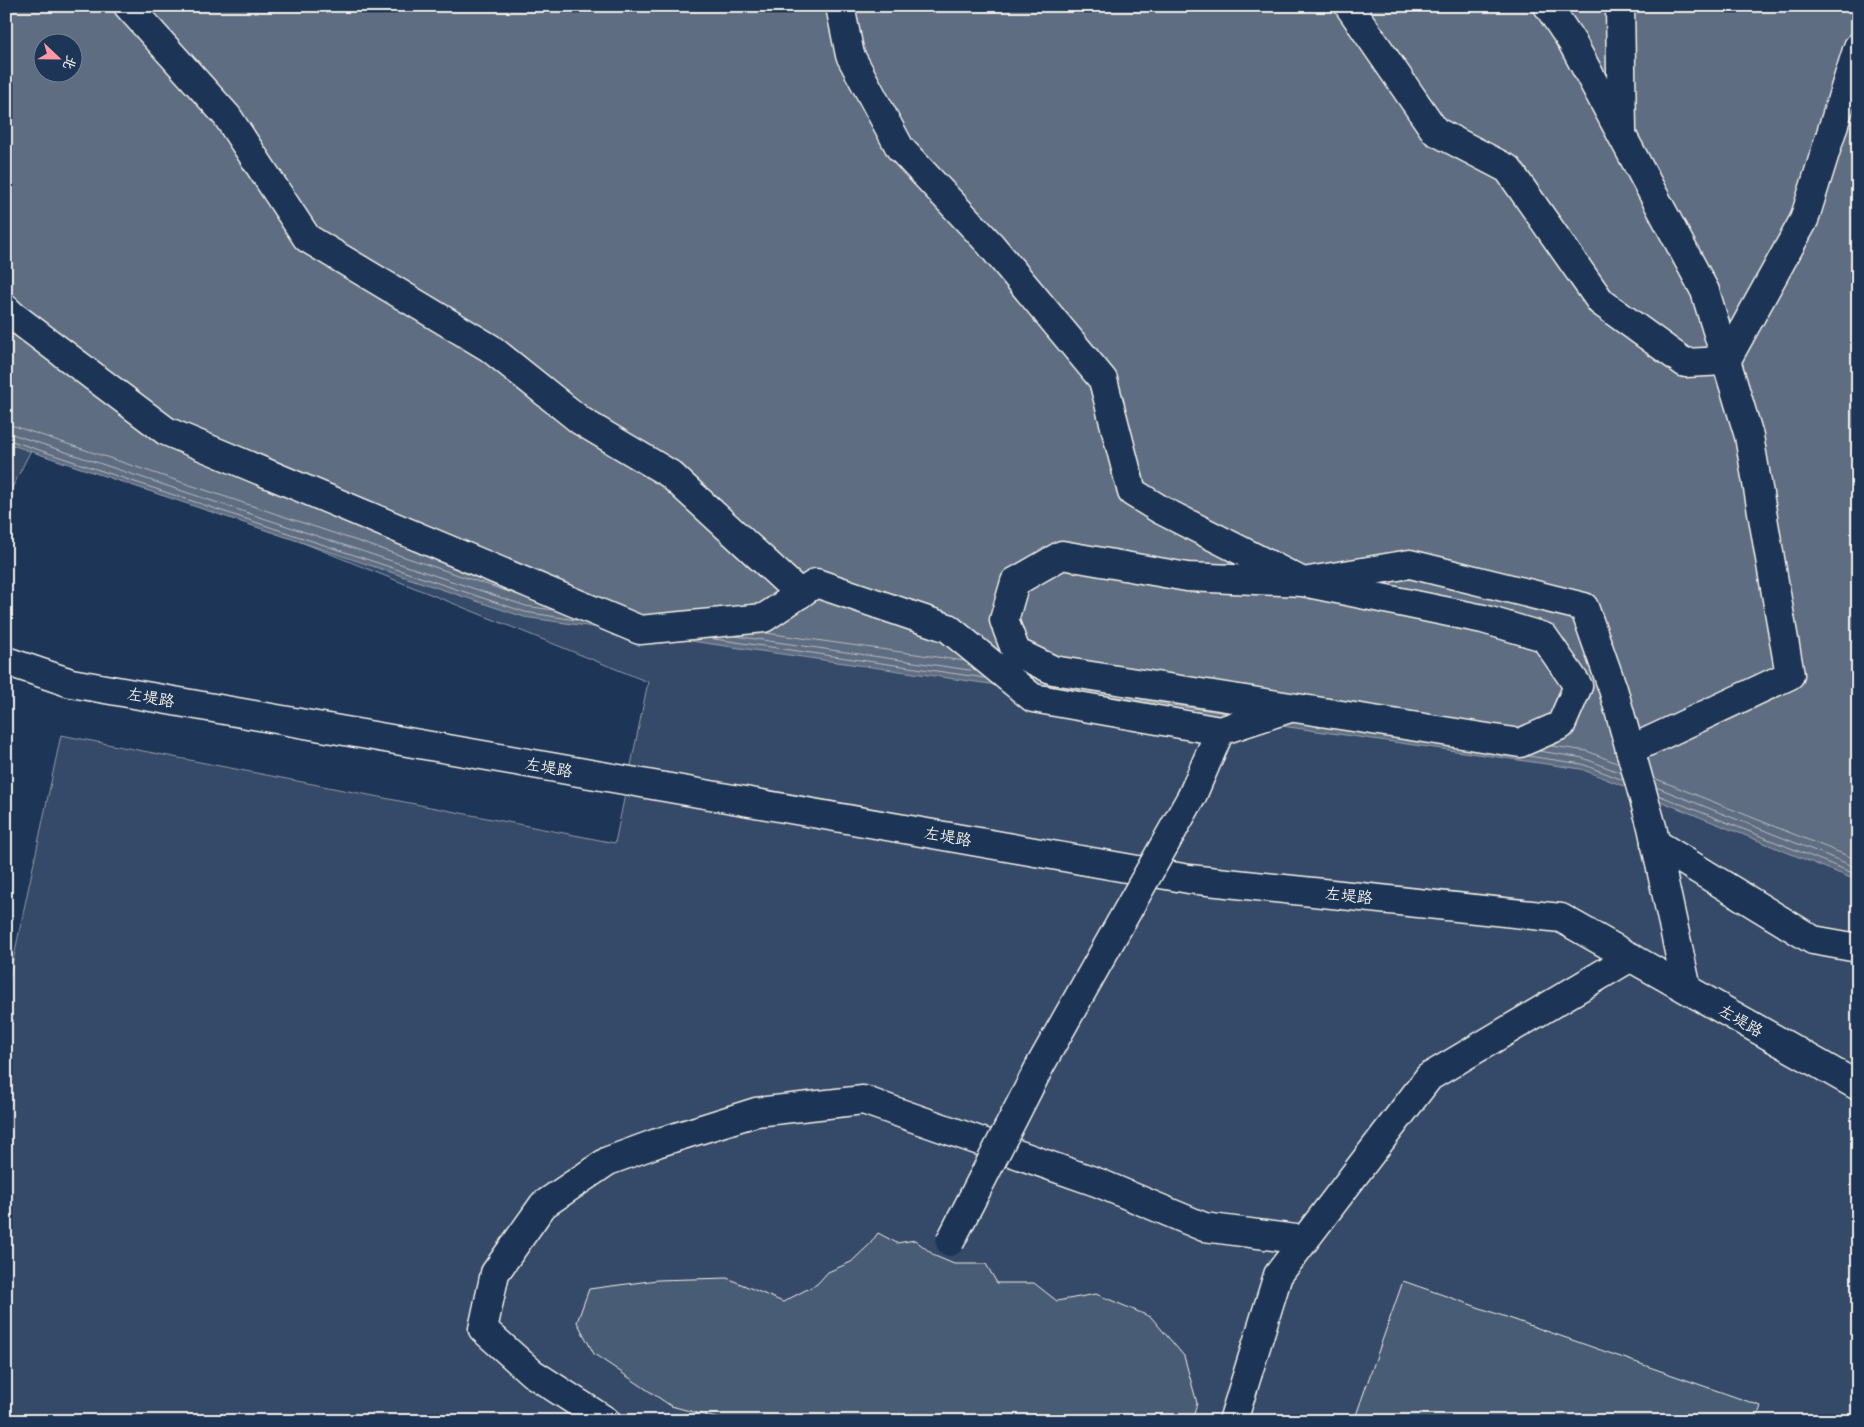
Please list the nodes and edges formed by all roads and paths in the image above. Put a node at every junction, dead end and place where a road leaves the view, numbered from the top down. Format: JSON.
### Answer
{"nodes":[{"id":1,"x":128,"y":6,"type":"edge"},
{"id":2,"x":840,"y":6,"type":"edge"},
{"id":3,"x":1349,"y":6,"type":"edge"},
{"id":4,"x":1548,"y":6,"type":"edge"},
{"id":5,"x":1620,"y":6,"type":"edge"},
{"id":6,"x":1858,"y":48,"type":"edge"},
{"id":7,"x":1622,"y":135,"type":"junction"},
{"id":8,"x":6,"y":309,"type":"edge"},
{"id":9,"x":1726,"y":361,"type":"junction"},
{"id":10,"x":1303,"y":582,"type":"junction"},
{"id":11,"x":800,"y":594,"type":"junction"},
{"id":12,"x":8,"y":667,"type":"edge"},
{"id":13,"x":1294,"y":707,"type":"junction"},
{"id":14,"x":1220,"y":732,"type":"junction"},
{"id":15,"x":1630,"y":750,"type":"junction"},
{"id":16,"x":1655,"y":843,"type":"junction"},
{"id":17,"x":1858,"y":948,"type":"edge"},
{"id":18,"x":1632,"y":957,"type":"junction"},
{"id":19,"x":1687,"y":989,"type":"junction"},
{"id":20,"x":1858,"y":1086,"type":"edge"},
{"id":21,"x":1304,"y":1240,"type":"junction"},
{"id":22,"x":950,"y":1242,"type":"dead end"},
{"id":23,"x":606,"y":1421,"type":"edge"},
{"id":24,"x":1233,"y":1421,"type":"edge"}],
"edges":[{"from":1,"to":11,"type":"main road"},
{"from":2,"to":10,"type":"main road"},
{"from":3,"to":9,"type":"main road"},
{"from":4,"to":7,"type":"main road"},
{"from":5,"to":7,"type":"main road"},
{"from":6,"to":9,"type":"main road"},
{"from":7,"to":9,"type":"main road"},
{"from":8,"to":11,"type":"main road"},
{"from":9,"to":15,"type":"main road"},
{"from":10,"to":13,"type":"main road"},
{"from":10,"to":13,"type":"main road"},
{"from":10,"to":15,"type":"main road"},
{"from":11,"to":14,"type":"main road"},
{"from":12,"to":18,"type":"main road","name":"左堤路"},
{"from":13,"to":14,"type":"main road"},
{"from":14,"to":22,"type":"main road","bridge":true},
{"from":15,"to":16,"type":"main road"},
{"from":16,"to":17,"type":"main road"},
{"from":16,"to":19,"type":"main road"},
{"from":18,"to":19,"type":"main road","name":"左堤路"},
{"from":18,"to":21,"type":"main road"},
{"from":19,"to":20,"type":"main road","name":"左堤路"},
{"from":21,"to":23,"type":"main road"},
{"from":21,"to":24,"type":"main road"}]}
